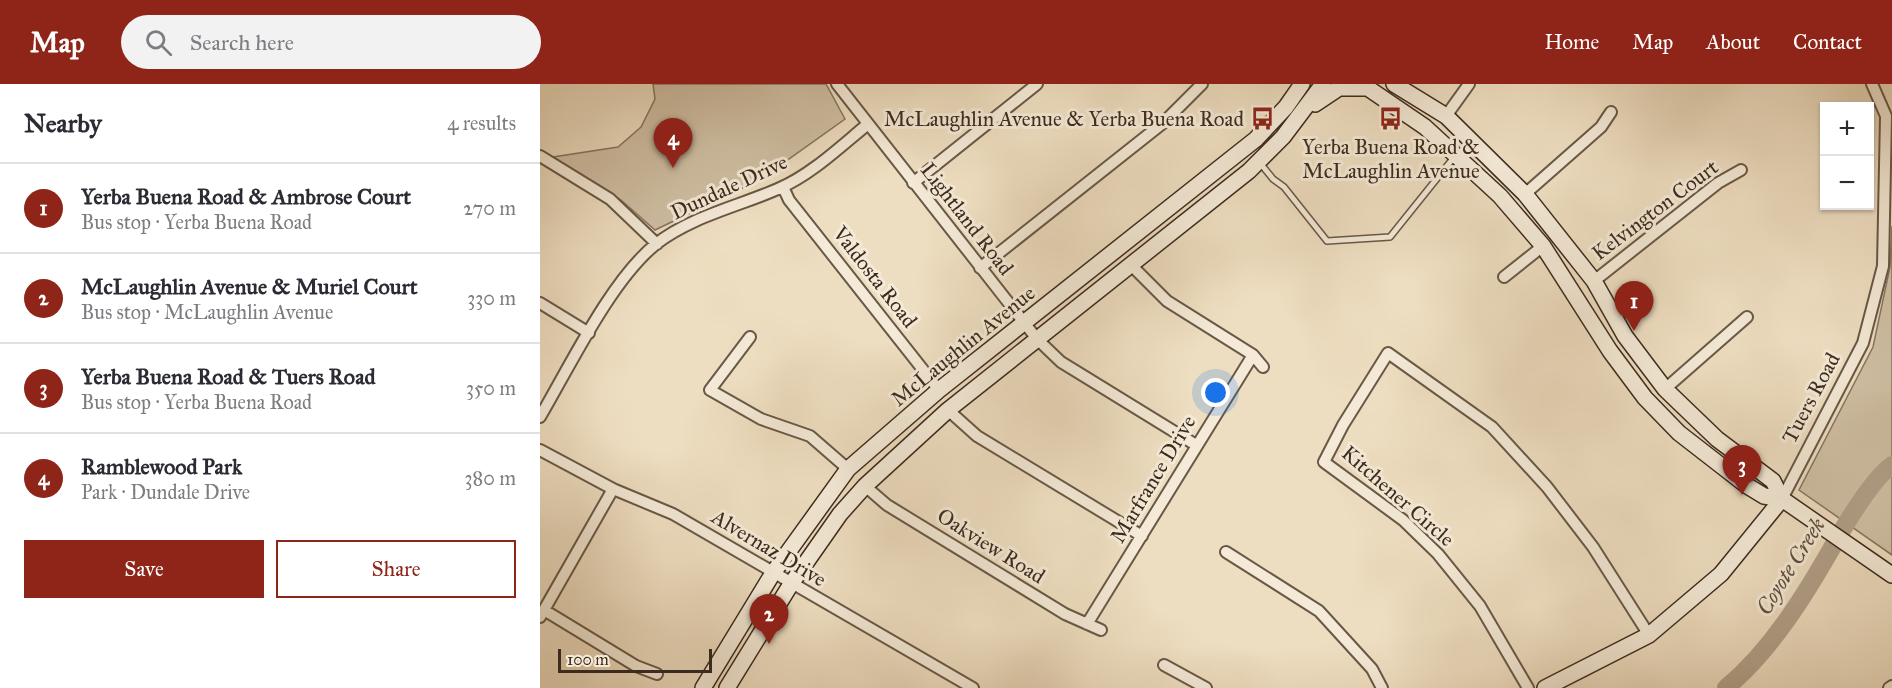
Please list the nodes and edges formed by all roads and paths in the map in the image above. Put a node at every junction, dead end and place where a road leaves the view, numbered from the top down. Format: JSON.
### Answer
{"nodes":[{"id":1,"x":837,"y":84,"type":"edge"},
{"id":2,"x":1037,"y":84,"type":"edge"},
{"id":3,"x":1202,"y":84,"type":"edge"},
{"id":4,"x":1295,"y":84,"type":"edge"},
{"id":5,"x":1302,"y":84,"type":"edge"},
{"id":6,"x":1323,"y":84,"type":"edge"},
{"id":7,"x":1394,"y":84,"type":"edge"},
{"id":8,"x":1469,"y":84,"type":"edge"},
{"id":9,"x":1872,"y":84,"type":"edge"},
{"id":10,"x":1365,"y":86,"type":"edge"},
{"id":11,"x":1286,"y":107,"type":"junction"},
{"id":12,"x":1611,"y":112,"type":"dead end"},
{"id":13,"x":1301,"y":115,"type":"junction"},
{"id":14,"x":1446,"y":116,"type":"junction"},
{"id":15,"x":868,"y":124,"type":"junction"},
{"id":16,"x":1456,"y":154,"type":"junction"},
{"id":17,"x":540,"y":156,"type":"edge"},
{"id":18,"x":1259,"y":162,"type":"junction"},
{"id":19,"x":1741,"y":170,"type":"dead end"},
{"id":20,"x":914,"y":183,"type":"junction"},
{"id":21,"x":783,"y":187,"type":"junction"},
{"id":22,"x":1525,"y":194,"type":"junction"},
{"id":23,"x":657,"y":244,"type":"junction"},
{"id":24,"x":1543,"y":246,"type":"junction"},
{"id":25,"x":1130,"y":264,"type":"junction"},
{"id":26,"x":980,"y":268,"type":"junction"},
{"id":27,"x":1504,"y":277,"type":"dead end"},
{"id":28,"x":1594,"y":281,"type":"junction"},
{"id":29,"x":540,"y":303,"type":"edge"},
{"id":30,"x":1747,"y":317,"type":"dead end"},
{"id":31,"x":1025,"y":324,"type":"junction"},
{"id":32,"x":589,"y":333,"type":"junction"},
{"id":33,"x":750,"y":336,"type":"dead end"},
{"id":34,"x":1037,"y":339,"type":"junction"},
{"id":35,"x":1253,"y":355,"type":"junction"},
{"id":36,"x":1263,"y":367,"type":"dead end"},
{"id":37,"x":1665,"y":389,"type":"junction"},
{"id":38,"x":939,"y":390,"type":"junction"},
{"id":39,"x":948,"y":410,"type":"junction"},
{"id":40,"x":540,"y":417,"type":"edge"},
{"id":41,"x":1196,"y":445,"type":"junction"},
{"id":42,"x":540,"y":450,"type":"edge"},
{"id":43,"x":848,"y":469,"type":"junction"},
{"id":44,"x":865,"y":486,"type":"junction"},
{"id":45,"x":614,"y":489,"type":"junction"},
{"id":46,"x":1782,"y":499,"type":"junction"},
{"id":47,"x":1142,"y":536,"type":"junction"},
{"id":48,"x":1226,"y":552,"type":"dead end"},
{"id":49,"x":773,"y":573,"type":"junction"},
{"id":50,"x":1892,"y":575,"type":"edge"},
{"id":51,"x":791,"y":584,"type":"junction"},
{"id":52,"x":542,"y":614,"type":"edge"},
{"id":53,"x":1087,"y":624,"type":"junction"},
{"id":54,"x":1101,"y":630,"type":"dead end"},
{"id":55,"x":1649,"y":635,"type":"junction"},
{"id":56,"x":1164,"y":665,"type":"dead end"},
{"id":57,"x":657,"y":674,"type":"dead end"},
{"id":58,"x":703,"y":688,"type":"edge"},
{"id":59,"x":727,"y":688,"type":"edge"},
{"id":60,"x":973,"y":688,"type":"edge"},
{"id":61,"x":1206,"y":688,"type":"edge"},
{"id":62,"x":1382,"y":688,"type":"edge"},
{"id":63,"x":1528,"y":688,"type":"edge"},
{"id":64,"x":1545,"y":688,"type":"edge"}],
"edges":[{"from":1,"to":15,"type":"street","name":"Lightland Road"},
{"from":2,"to":20,"type":"street"},
{"from":3,"to":26,"type":"street"},
{"from":4,"to":11,"type":"main road"},
{"from":5,"to":11,"type":"main road","name":"McLaughlin Avenue"},
{"from":6,"to":13,"type":"main road","name":"McLaughlin Avenue"},
{"from":7,"to":14,"type":"main road"},
{"from":8,"to":14,"type":"street"},
{"from":9,"to":46,"type":"street","name":"Tuers Road"},
{"from":10,"to":13,"type":"main road"},
{"from":10,"to":16,"type":"main road"},
{"from":11,"to":31,"type":"main road","name":"McLaughlin Avenue"},
{"from":12,"to":22,"type":"street"},
{"from":13,"to":18,"type":"main road","name":"McLaughlin Avenue"},
{"from":14,"to":22,"type":"main road"},
{"from":15,"to":20,"type":"street","name":"Lightland Road"},
{"from":15,"to":21,"type":"street","name":"Dundale Drive"},
{"from":16,"to":18,"type":"lane"},
{"from":16,"to":24,"type":"main road"},
{"from":17,"to":23,"type":"street"},
{"from":18,"to":25,"type":"main road","name":"McLaughlin Avenue"},
{"from":19,"to":28,"type":"street","name":"Kelvington Court"},
{"from":20,"to":26,"type":"street","name":"Lightland Road"},
{"from":21,"to":23,"type":"street","name":"Dundale Drive"},
{"from":21,"to":38,"type":"street","name":"Valdosta Road"},
{"from":22,"to":28,"type":"main road"},
{"from":23,"to":32,"type":"street","name":"Dundale Drive"},
{"from":24,"to":27,"type":"street"},
{"from":24,"to":46,"type":"main road"},
{"from":25,"to":34,"type":"main road","name":"McLaughlin Avenue"},
{"from":25,"to":35,"type":"street"},
{"from":26,"to":31,"type":"street","name":"Lightland Road"},
{"from":28,"to":37,"type":"main road"},
{"from":29,"to":32,"type":"street"},
{"from":30,"to":37,"type":"street"},
{"from":31,"to":34,"type":"street","name":"Lightland Road"},
{"from":31,"to":38,"type":"main road","name":"McLaughlin Avenue"},
{"from":32,"to":40,"type":"street","name":"Dundale Drive"},
{"from":33,"to":43,"type":"street"},
{"from":34,"to":39,"type":"main road","name":"McLaughlin Avenue"},
{"from":34,"to":41,"type":"street","name":"Lightland Road"},
{"from":35,"to":36,"type":"street"},
{"from":35,"to":41,"type":"street","name":"Marfrance Drive"},
{"from":37,"to":46,"type":"main road"},
{"from":38,"to":43,"type":"main road","name":"McLaughlin Avenue"},
{"from":39,"to":44,"type":"main road","name":"McLaughlin Avenue"},
{"from":39,"to":47,"type":"street"},
{"from":41,"to":47,"type":"street","name":"Marfrance Drive"},
{"from":42,"to":45,"type":"street","name":"Alvernaz Drive"},
{"from":43,"to":49,"type":"main road","name":"McLaughlin Avenue"},
{"from":44,"to":51,"type":"main road","name":"McLaughlin Avenue"},
{"from":44,"to":53,"type":"street","name":"Oakview Road"},
{"from":45,"to":49,"type":"street","name":"Alvernaz Drive"},
{"from":45,"to":52,"type":"street"},
{"from":46,"to":50,"type":"main road"},
{"from":46,"to":55,"type":"main road","name":"Tuers Road"},
{"from":47,"to":53,"type":"street","name":"Marfrance Drive"},
{"from":48,"to":62,"type":"street"},
{"from":49,"to":51,"type":"street","name":"Alvernaz Drive"},
{"from":49,"to":58,"type":"main road","name":"McLaughlin Avenue"},
{"from":51,"to":59,"type":"main road","name":"McLaughlin Avenue"},
{"from":51,"to":60,"type":"street","name":"Alvernaz Drive"},
{"from":52,"to":57,"type":"street"},
{"from":53,"to":54,"type":"street","name":"Oakview Road"},
{"from":55,"to":63,"type":"street","name":"Kitchener Circle"},
{"from":55,"to":64,"type":"main road","name":"Tuers Road"},
{"from":56,"to":61,"type":"street"}]}
